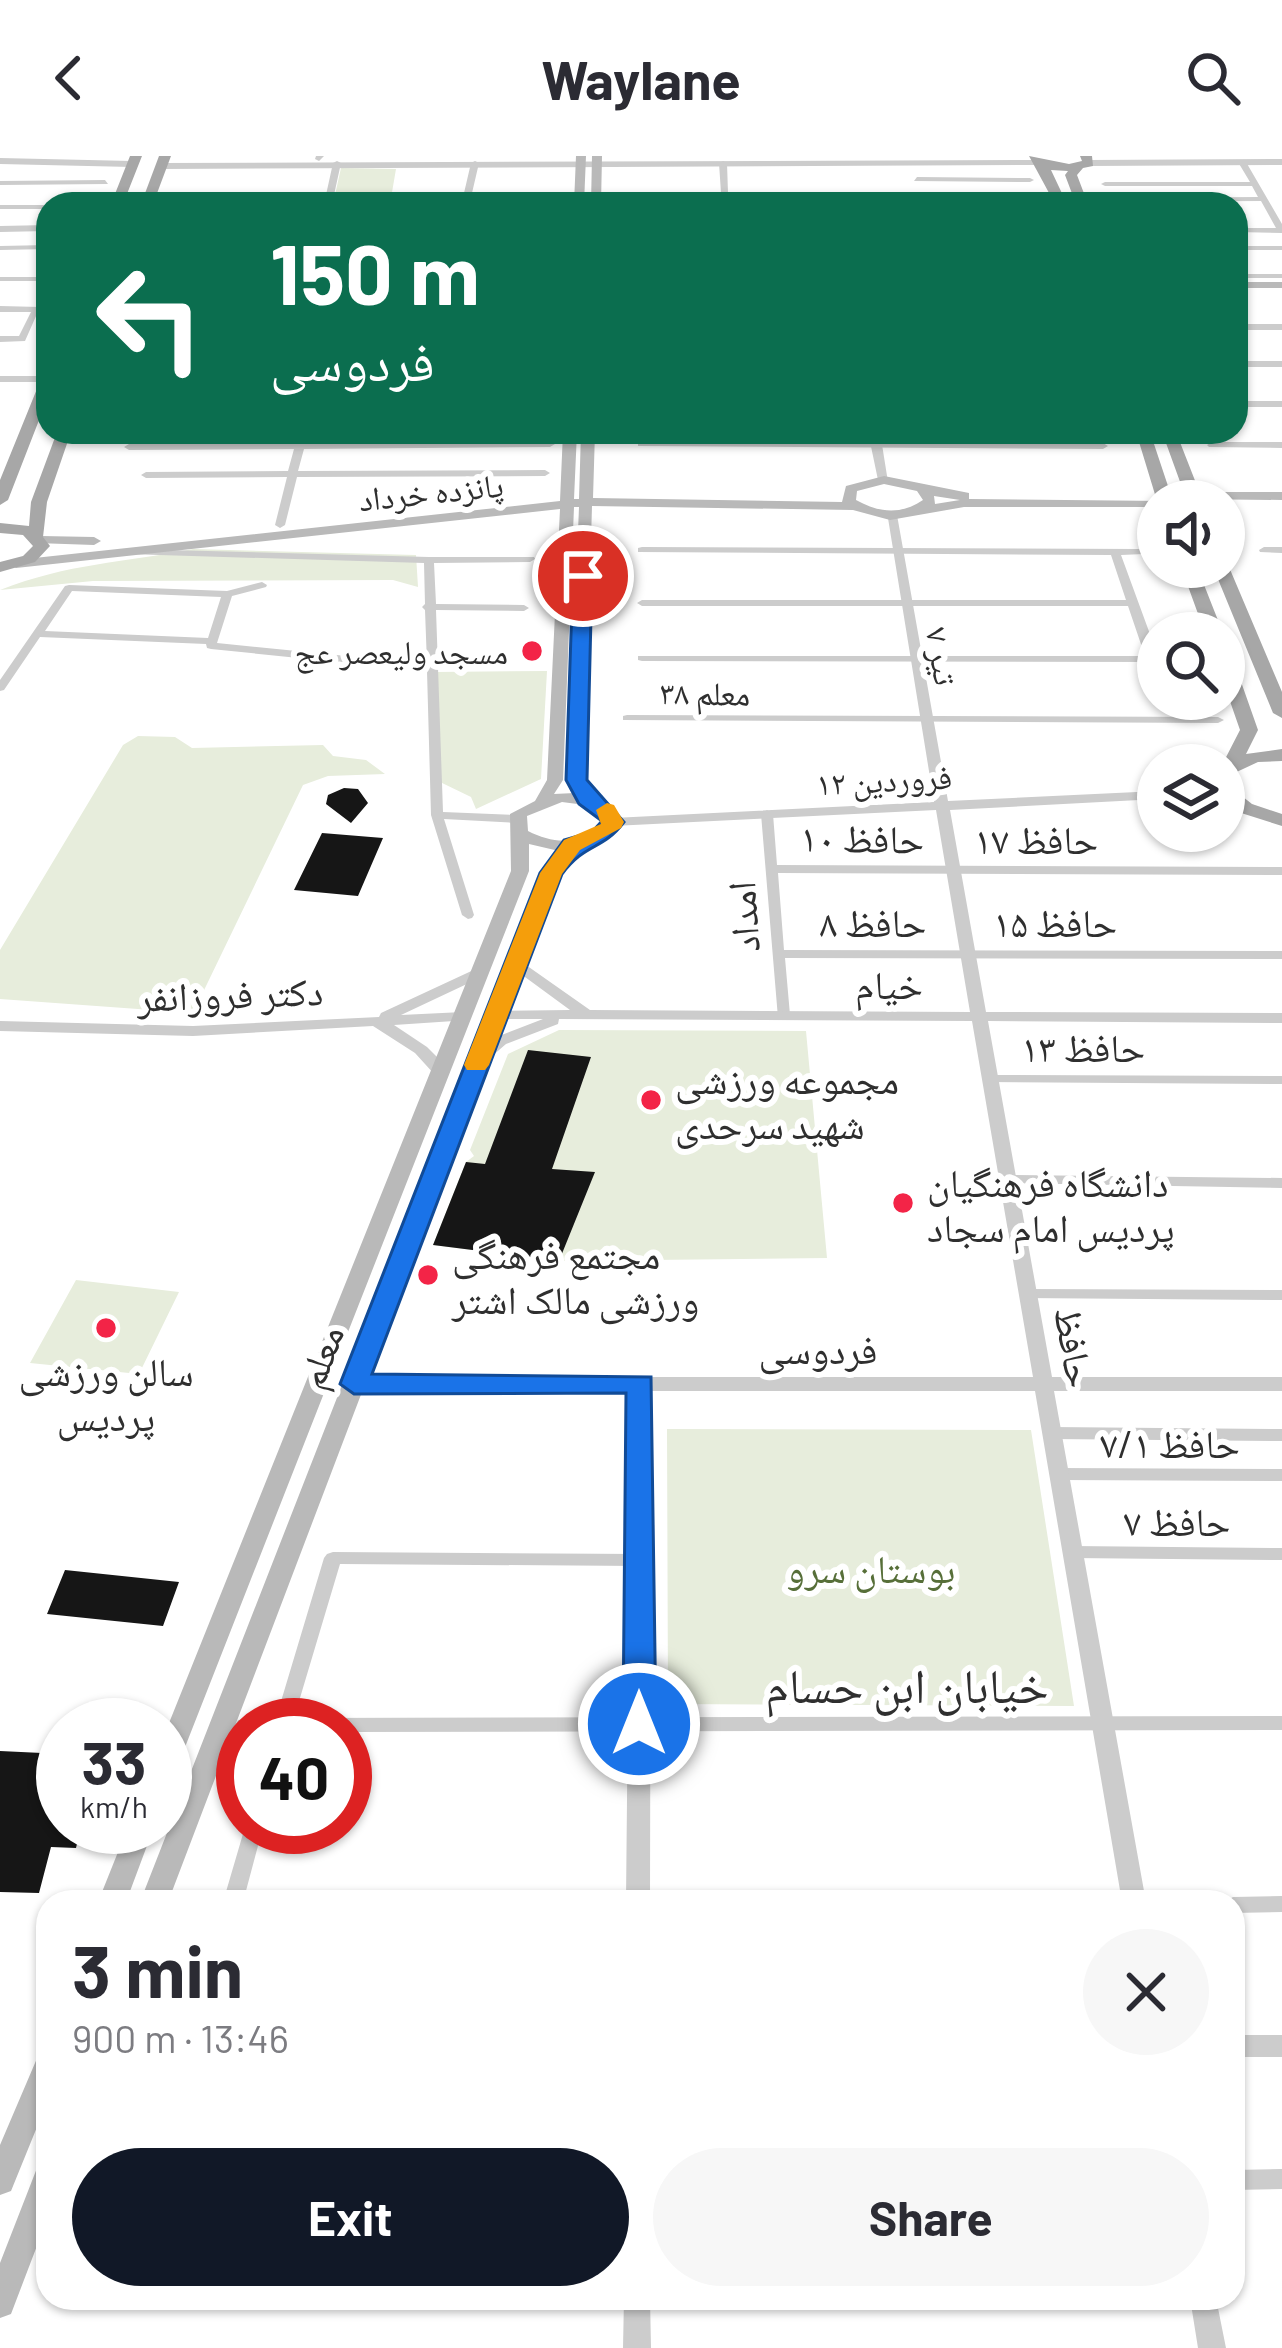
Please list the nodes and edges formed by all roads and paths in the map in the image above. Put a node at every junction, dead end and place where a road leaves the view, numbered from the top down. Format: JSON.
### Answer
{"nodes":[{"id":1,"x":1106,"y":156,"type":"edge"},
{"id":2,"x":1162,"y":156,"type":"edge"},
{"id":3,"x":319,"y":157,"type":"edge"},
{"id":4,"x":1240,"y":158,"type":"edge"},
{"id":5,"x":57,"y":159,"type":"edge"},
{"id":6,"x":1282,"y":159,"type":"edge"},
{"id":7,"x":134,"y":160,"type":"edge"},
{"id":8,"x":164,"y":160,"type":"edge"},
{"id":9,"x":581,"y":160,"type":"edge"},
{"id":10,"x":597,"y":160,"type":"edge"},
{"id":11,"x":0,"y":161,"type":"edge"},
{"id":12,"x":216,"y":161,"type":"junction"},
{"id":13,"x":1038,"y":161,"type":"edge"},
{"id":14,"x":1084,"y":162,"type":"edge"},
{"id":15,"x":337,"y":163,"type":"junction"},
{"id":16,"x":475,"y":163,"type":"junction"},
{"id":17,"x":914,"y":163,"type":"junction"},
{"id":18,"x":723,"y":164,"type":"junction"},
{"id":19,"x":917,"y":179,"type":"junction"},
{"id":20,"x":1030,"y":180,"type":"dead end"},
{"id":21,"x":105,"y":182,"type":"dead end"},
{"id":22,"x":5,"y":183,"type":"edge"},
{"id":23,"x":596,"y":183,"type":"junction"},
{"id":24,"x":1105,"y":184,"type":"dead end"},
{"id":25,"x":1255,"y":184,"type":"junction"},
{"id":26,"x":121,"y":192,"type":"edge"},
{"id":27,"x":152,"y":192,"type":"edge"},
{"id":28,"x":331,"y":192,"type":"edge"},
{"id":29,"x":469,"y":192,"type":"edge"},
{"id":30,"x":580,"y":192,"type":"edge"},
{"id":31,"x":596,"y":192,"type":"edge"},
{"id":32,"x":616,"y":192,"type":"edge"},
{"id":33,"x":725,"y":192,"type":"edge"},
{"id":34,"x":919,"y":192,"type":"edge"},
{"id":35,"x":1057,"y":192,"type":"edge"},
{"id":36,"x":1078,"y":192,"type":"edge"},
{"id":37,"x":1248,"y":199,"type":"edge"},
{"id":38,"x":1264,"y":199,"type":"junction"},
{"id":39,"x":36,"y":207,"type":"edge"},
{"id":40,"x":0,"y":208,"type":"edge"},
{"id":41,"x":36,"y":228,"type":"edge"},
{"id":42,"x":0,"y":229,"type":"edge"},
{"id":43,"x":1248,"y":230,"type":"edge"},
{"id":44,"x":1282,"y":230,"type":"edge"},
{"id":45,"x":36,"y":247,"type":"edge"},
{"id":46,"x":0,"y":248,"type":"edge"},
{"id":47,"x":1248,"y":248,"type":"edge"},
{"id":48,"x":1282,"y":248,"type":"edge"},
{"id":49,"x":1248,"y":276,"type":"edge"},
{"id":50,"x":1282,"y":276,"type":"edge"},
{"id":51,"x":0,"y":279,"type":"edge"},
{"id":52,"x":36,"y":279,"type":"edge"},
{"id":53,"x":1282,"y":288,"type":"edge"},
{"id":54,"x":1248,"y":289,"type":"edge"},
{"id":55,"x":0,"y":309,"type":"edge"},
{"id":56,"x":36,"y":309,"type":"edge"},
{"id":57,"x":36,"y":311,"type":"edge"},
{"id":58,"x":1248,"y":327,"type":"edge"},
{"id":59,"x":1282,"y":327,"type":"edge"},
{"id":60,"x":0,"y":339,"type":"edge"},
{"id":61,"x":1248,"y":364,"type":"edge"},
{"id":62,"x":1282,"y":364,"type":"edge"},
{"id":63,"x":0,"y":379,"type":"edge"},
{"id":64,"x":36,"y":379,"type":"edge"},
{"id":65,"x":1248,"y":404,"type":"edge"},
{"id":66,"x":1282,"y":404,"type":"edge"},
{"id":67,"x":36,"y":410,"type":"edge"},
{"id":68,"x":60,"y":444,"type":"edge"},
{"id":69,"x":550,"y":444,"type":"dead end"},
{"id":70,"x":569,"y":444,"type":"edge"},
{"id":71,"x":587,"y":444,"type":"edge"},
{"id":72,"x":796,"y":444,"type":"edge"},
{"id":73,"x":877,"y":444,"type":"edge"},
{"id":74,"x":963,"y":444,"type":"edge"},
{"id":75,"x":1146,"y":444,"type":"edge"},
{"id":76,"x":1174,"y":444,"type":"edge"},
{"id":77,"x":299,"y":445,"type":"junction"},
{"id":78,"x":641,"y":445,"type":"dead end"},
{"id":79,"x":1212,"y":445,"type":"dead end"},
{"id":80,"x":1282,"y":445,"type":"edge"},
{"id":81,"x":1103,"y":446,"type":"dead end"},
{"id":82,"x":129,"y":447,"type":"dead end"},
{"id":83,"x":293,"y":473,"type":"junction"},
{"id":84,"x":545,"y":473,"type":"dead end"},
{"id":85,"x":146,"y":475,"type":"dead end"},
{"id":86,"x":884,"y":480,"type":"junction"},
{"id":87,"x":1156,"y":480,"type":"edge"},
{"id":88,"x":1187,"y":480,"type":"edge"},
{"id":89,"x":926,"y":491,"type":"junction"},
{"id":90,"x":585,"y":498,"type":"junction"},
{"id":91,"x":850,"y":499,"type":"junction"},
{"id":92,"x":1137,"y":499,"type":"edge"},
{"id":93,"x":1245,"y":499,"type":"edge"},
{"id":94,"x":567,"y":500,"type":"junction"},
{"id":95,"x":1137,"y":500,"type":"edge"},
{"id":96,"x":1282,"y":500,"type":"edge"},
{"id":97,"x":39,"y":502,"type":"junction"},
{"id":98,"x":1245,"y":502,"type":"edge"},
{"id":99,"x":0,"y":503,"type":"edge"},
{"id":100,"x":921,"y":510,"type":"junction"},
{"id":101,"x":891,"y":515,"type":"junction"},
{"id":102,"x":280,"y":525,"type":"junction"},
{"id":103,"x":0,"y":528,"type":"edge"},
{"id":104,"x":39,"y":537,"type":"junction"},
{"id":105,"x":112,"y":550,"type":"junction"},
{"id":106,"x":642,"y":550,"type":"dead end"},
{"id":107,"x":1264,"y":550,"type":"dead end"},
{"id":108,"x":1282,"y":550,"type":"edge"},
{"id":109,"x":898,"y":551,"type":"junction"},
{"id":110,"x":1115,"y":552,"type":"junction"},
{"id":111,"x":1137,"y":552,"type":"edge"},
{"id":112,"x":530,"y":559,"type":"dead end"},
{"id":113,"x":428,"y":560,"type":"junction"},
{"id":114,"x":4,"y":566,"type":"edge"},
{"id":115,"x":191,"y":580,"type":"dead end"},
{"id":116,"x":262,"y":585,"type":"dead end"},
{"id":117,"x":1230,"y":588,"type":"edge"},
{"id":118,"x":183,"y":592,"type":"junction"},
{"id":119,"x":227,"y":594,"type":"junction"},
{"id":120,"x":642,"y":603,"type":"dead end"},
{"id":121,"x":1133,"y":603,"type":"junction"},
{"id":122,"x":907,"y":604,"type":"junction"},
{"id":123,"x":428,"y":608,"type":"junction"},
{"id":124,"x":524,"y":608,"type":"dead end"},
{"id":125,"x":1137,"y":613,"type":"edge"},
{"id":126,"x":38,"y":634,"type":"junction"},
{"id":127,"x":208,"y":641,"type":"junction"},
{"id":128,"x":642,"y":658,"type":"dead end"},
{"id":129,"x":917,"y":658,"type":"junction"},
{"id":130,"x":1137,"y":659,"type":"edge"},
{"id":131,"x":430,"y":668,"type":"junction"},
{"id":132,"x":0,"y":688,"type":"edge"},
{"id":133,"x":1282,"y":713,"type":"edge"},
{"id":134,"x":627,"y":718,"type":"dead end"},
{"id":135,"x":1218,"y":720,"type":"dead end"},
{"id":136,"x":926,"y":721,"type":"junction"},
{"id":137,"x":1282,"y":755,"type":"edge"},
{"id":138,"x":1245,"y":765,"type":"edge"},
{"id":139,"x":1137,"y":796,"type":"edge"},
{"id":140,"x":1245,"y":797,"type":"edge"},
{"id":141,"x":542,"y":800,"type":"junction"},
{"id":142,"x":587,"y":800,"type":"junction"},
{"id":143,"x":941,"y":806,"type":"junction"},
{"id":144,"x":767,"y":814,"type":"junction"},
{"id":145,"x":437,"y":815,"type":"junction"},
{"id":146,"x":1273,"y":818,"type":"edge"},
{"id":147,"x":613,"y":822,"type":"junction"},
{"id":148,"x":518,"y":826,"type":"junction"},
{"id":149,"x":1282,"y":833,"type":"edge"},
{"id":150,"x":572,"y":845,"type":"junction"},
{"id":151,"x":772,"y":869,"type":"junction"},
{"id":152,"x":952,"y":871,"type":"junction"},
{"id":153,"x":1282,"y":871,"type":"edge"},
{"id":154,"x":468,"y":915,"type":"dead end"},
{"id":155,"x":778,"y":954,"type":"junction"},
{"id":156,"x":967,"y":954,"type":"junction"},
{"id":157,"x":1282,"y":956,"type":"edge"},
{"id":158,"x":516,"y":963,"type":"junction"},
{"id":159,"x":480,"y":972,"type":"junction"},
{"id":160,"x":496,"y":1014,"type":"junction"},
{"id":161,"x":586,"y":1014,"type":"junction"},
{"id":162,"x":783,"y":1015,"type":"junction"},
{"id":163,"x":978,"y":1016,"type":"junction"},
{"id":164,"x":463,"y":1017,"type":"junction"},
{"id":165,"x":1282,"y":1018,"type":"edge"},
{"id":166,"x":376,"y":1021,"type":"junction"},
{"id":167,"x":0,"y":1026,"type":"edge"},
{"id":168,"x":478,"y":1060,"type":"junction"},
{"id":169,"x":441,"y":1071,"type":"junction"},
{"id":170,"x":989,"y":1079,"type":"junction"},
{"id":171,"x":1282,"y":1080,"type":"edge"},
{"id":172,"x":1006,"y":1180,"type":"junction"},
{"id":173,"x":1282,"y":1183,"type":"edge"},
{"id":174,"x":1027,"y":1294,"type":"junction"},
{"id":175,"x":1282,"y":1295,"type":"edge"},
{"id":176,"x":354,"y":1384,"type":"junction"},
{"id":177,"x":640,"y":1384,"type":"junction"},
{"id":178,"x":1042,"y":1384,"type":"junction"},
{"id":179,"x":1282,"y":1384,"type":"edge"},
{"id":180,"x":1051,"y":1432,"type":"junction"},
{"id":181,"x":1282,"y":1435,"type":"edge"},
{"id":182,"x":1058,"y":1474,"type":"junction"},
{"id":183,"x":1282,"y":1475,"type":"edge"},
{"id":184,"x":1072,"y":1552,"type":"junction"},
{"id":185,"x":1282,"y":1554,"type":"edge"},
{"id":186,"x":640,"y":1559,"type":"junction"},
{"id":187,"x":192,"y":1698,"type":"edge"},
{"id":188,"x":245,"y":1698,"type":"edge"},
{"id":189,"x":291,"y":1698,"type":"edge"},
{"id":190,"x":1102,"y":1723,"type":"junction"},
{"id":191,"x":1282,"y":1723,"type":"edge"},
{"id":192,"x":639,"y":1724,"type":"junction"},
{"id":193,"x":372,"y":1725,"type":"edge"},
{"id":194,"x":216,"y":1768,"type":"edge"},
{"id":195,"x":131,"y":1854,"type":"edge"},
{"id":196,"x":246,"y":1854,"type":"edge"},
{"id":197,"x":117,"y":1890,"type":"edge"},
{"id":198,"x":160,"y":1890,"type":"edge"},
{"id":199,"x":236,"y":1890,"type":"edge"},
{"id":200,"x":638,"y":1890,"type":"edge"},
{"id":201,"x":1132,"y":1890,"type":"edge"},
{"id":202,"x":1282,"y":1904,"type":"edge"},
{"id":203,"x":1245,"y":1905,"type":"edge"},
{"id":204,"x":1282,"y":2045,"type":"edge"},
{"id":205,"x":1245,"y":2046,"type":"edge"},
{"id":206,"x":36,"y":2094,"type":"edge"},
{"id":207,"x":1245,"y":2180,"type":"edge"},
{"id":208,"x":1282,"y":2180,"type":"edge"},
{"id":209,"x":0,"y":2181,"type":"edge"},
{"id":210,"x":36,"y":2209,"type":"edge"},
{"id":211,"x":0,"y":2303,"type":"edge"},
{"id":212,"x":638,"y":2310,"type":"edge"},
{"id":213,"x":1205,"y":2310,"type":"edge"},
{"id":214,"x":637,"y":2348,"type":"edge"},
{"id":215,"x":1212,"y":2348,"type":"edge"}],
"edges":[{"from":1,"to":2,"type":"street"},
{"from":2,"to":4,"type":"street"},
{"from":3,"to":9,"type":"street"},
{"from":3,"to":12,"type":"street"},
{"from":4,"to":6,"type":"street"},
{"from":4,"to":14,"type":"street"},
{"from":4,"to":25,"type":"street"},
{"from":5,"to":7,"type":"street"},
{"from":5,"to":11,"type":"street"},
{"from":7,"to":26,"type":"main road"},
{"from":8,"to":12,"type":"street"},
{"from":8,"to":27,"type":"main road"},
{"from":9,"to":10,"type":"street"},
{"from":9,"to":16,"type":"street"},
{"from":9,"to":30,"type":"main road"},
{"from":10,"to":13,"type":"street"},
{"from":10,"to":18,"type":"street"},
{"from":10,"to":23,"type":"main road"},
{"from":12,"to":15,"type":"street"},
{"from":13,"to":14,"type":"main road"},
{"from":13,"to":17,"type":"street"},
{"from":13,"to":35,"type":"main road"},
{"from":14,"to":36,"type":"main road"},
{"from":15,"to":16,"type":"street"},
{"from":15,"to":28,"type":"street"},
{"from":16,"to":29,"type":"street"},
{"from":17,"to":18,"type":"street"},
{"from":17,"to":19,"type":"street"},
{"from":18,"to":33,"type":"street"},
{"from":19,"to":20,"type":"street"},
{"from":19,"to":34,"type":"street"},
{"from":21,"to":22,"type":"street"},
{"from":23,"to":31,"type":"main road"},
{"from":23,"to":32,"type":"street"},
{"from":24,"to":25,"type":"street"},
{"from":25,"to":38,"type":"street"},
{"from":37,"to":38,"type":"street"},
{"from":38,"to":44,"type":"street"},
{"from":39,"to":40,"type":"street"},
{"from":41,"to":42,"type":"street"},
{"from":43,"to":44,"type":"street"},
{"from":45,"to":46,"type":"street"},
{"from":47,"to":48,"type":"street"},
{"from":49,"to":50,"type":"street"},
{"from":51,"to":52,"type":"street"},
{"from":53,"to":54,"type":"main road"},
{"from":55,"to":56,"type":"street"},
{"from":57,"to":60,"type":"street"},
{"from":58,"to":59,"type":"street"},
{"from":61,"to":62,"type":"street"},
{"from":63,"to":64,"type":"street"},
{"from":65,"to":66,"type":"street"},
{"from":67,"to":99,"type":"main road"},
{"from":68,"to":97,"type":"main road"},
{"from":69,"to":77,"type":"street"},
{"from":70,"to":94,"type":"main road"},
{"from":71,"to":90,"type":"main road"},
{"from":72,"to":78,"type":"street"},
{"from":73,"to":86,"type":"street"},
{"from":74,"to":81,"type":"street"},
{"from":75,"to":87,"type":"main road"},
{"from":76,"to":88,"type":"main road"},
{"from":77,"to":82,"type":"street"},
{"from":77,"to":83,"type":"street"},
{"from":79,"to":80,"type":"street"},
{"from":83,"to":84,"type":"street"},
{"from":83,"to":85,"type":"street"},
{"from":83,"to":102,"type":"street"},
{"from":86,"to":89,"type":"main road"},
{"from":86,"to":91,"type":"main road"},
{"from":89,"to":92,"type":"main road"},
{"from":89,"to":100,"type":"main road"},
{"from":90,"to":91,"type":"main road","name":"پانزده خرداد"},
{"from":90,"to":94,"type":"main road","name":"پانزده خرداد"},
{"from":90,"to":142,"type":"main road"},
{"from":91,"to":101,"type":"main road"},
{"from":93,"to":96,"type":"main road"},
{"from":94,"to":102,"type":"main road","name":"پانزده خرداد"},
{"from":94,"to":105,"type":"main road","name":"پانزده خرداد"},
{"from":94,"to":141,"type":"main road"},
{"from":95,"to":100,"type":"main road"},
{"from":96,"to":98,"type":"main road"},
{"from":97,"to":99,"type":"main road"},
{"from":97,"to":104,"type":"main road"},
{"from":100,"to":101,"type":"main road"},
{"from":101,"to":109,"type":"street","name":"۷ تیر"},
{"from":102,"to":104,"type":"main road","name":"پانزده خرداد"},
{"from":103,"to":104,"type":"main road"},
{"from":104,"to":114,"type":"main road"},
{"from":105,"to":113,"type":"street"},
{"from":105,"to":114,"type":"main road","name":"پانزده خرداد"},
{"from":106,"to":109,"type":"street"},
{"from":107,"to":108,"type":"street"},
{"from":109,"to":110,"type":"street"},
{"from":109,"to":122,"type":"street","name":"۷ تیر"},
{"from":110,"to":111,"type":"street"},
{"from":110,"to":121,"type":"street"},
{"from":112,"to":113,"type":"street"},
{"from":113,"to":123,"type":"street"},
{"from":115,"to":118,"type":"street"},
{"from":116,"to":119,"type":"street"},
{"from":117,"to":133,"type":"main road"},
{"from":118,"to":119,"type":"street"},
{"from":118,"to":126,"type":"street"},
{"from":119,"to":127,"type":"street"},
{"from":120,"to":122,"type":"street"},
{"from":121,"to":122,"type":"street"},
{"from":121,"to":125,"type":"street"},
{"from":122,"to":129,"type":"street","name":"۷ تیر"},
{"from":123,"to":124,"type":"street"},
{"from":123,"to":131,"type":"street"},
{"from":126,"to":127,"type":"street"},
{"from":126,"to":132,"type":"street"},
{"from":127,"to":131,"type":"street"},
{"from":128,"to":129,"type":"street"},
{"from":129,"to":130,"type":"street"},
{"from":129,"to":136,"type":"street","name":"۷ تیر"},
{"from":131,"to":145,"type":"street"},
{"from":134,"to":136,"type":"street","name":"معلم ۳۸"},
{"from":135,"to":136,"type":"street","name":"معلم ۳۸"},
{"from":136,"to":143,"type":"street","name":"۷ تیر"},
{"from":137,"to":138,"type":"main road"},
{"from":139,"to":143,"type":"street","name":"۱۲ فروردین"},
{"from":140,"to":146,"type":"main road"},
{"from":141,"to":142,"type":"main road"},
{"from":141,"to":148,"type":"main road"},
{"from":142,"to":147,"type":"main road"},
{"from":143,"to":144,"type":"street","name":"۱۲ فروردین"},
{"from":143,"to":152,"type":"street","name":"حافظ"},
{"from":144,"to":147,"type":"street","name":"۱۲ فروردین"},
{"from":144,"to":151,"type":"street","name":"امداد"},
{"from":145,"to":148,"type":"street"},
{"from":145,"to":154,"type":"street"},
{"from":146,"to":149,"type":"main road"},
{"from":147,"to":150,"type":"main road"},
{"from":148,"to":150,"type":"main road"},
{"from":148,"to":159,"type":"main road","name":"معلم"},
{"from":150,"to":158,"type":"main road","name":"معلم"},
{"from":151,"to":152,"type":"street","name":"حافظ ۱۰"},
{"from":151,"to":155,"type":"street","name":"امداد"},
{"from":152,"to":153,"type":"street","name":"حافظ ۱۷"},
{"from":152,"to":156,"type":"street","name":"حافظ"},
{"from":155,"to":156,"type":"street","name":"حافظ ۸"},
{"from":155,"to":162,"type":"street","name":"امداد"},
{"from":156,"to":157,"type":"street","name":"حافظ ۱۵"},
{"from":156,"to":163,"type":"street","name":"حافظ"},
{"from":158,"to":160,"type":"main road","name":"معلم"},
{"from":158,"to":161,"type":"street"},
{"from":159,"to":164,"type":"main road","name":"معلم"},
{"from":159,"to":166,"type":"street"},
{"from":160,"to":161,"type":"street","name":"خیام"},
{"from":160,"to":168,"type":"main road","name":"معلم"},
{"from":161,"to":162,"type":"street","name":"خیام"},
{"from":161,"to":168,"type":"street"},
{"from":162,"to":163,"type":"street","name":"خیام"},
{"from":163,"to":165,"type":"street","name":"خیام"},
{"from":163,"to":170,"type":"street","name":"حافظ"},
{"from":164,"to":166,"type":"street","name":"دکتر فروزانفر"},
{"from":164,"to":169,"type":"main road","name":"معلم"},
{"from":166,"to":167,"type":"street","name":"دکتر فروزانفر"},
{"from":166,"to":169,"type":"street"},
{"from":168,"to":176,"type":"main road","name":"معلم"},
{"from":169,"to":187,"type":"main road","name":"معلم"},
{"from":170,"to":171,"type":"street","name":"حافظ ۱۳"},
{"from":170,"to":172,"type":"street","name":"حافظ"},
{"from":172,"to":173,"type":"street"},
{"from":172,"to":174,"type":"street","name":"حافظ"},
{"from":174,"to":175,"type":"street"},
{"from":174,"to":178,"type":"street","name":"حافظ"},
{"from":176,"to":177,"type":"street","name":"فردوسی"},
{"from":176,"to":188,"type":"main road","name":"معلم"},
{"from":177,"to":178,"type":"street","name":"فردوسی"},
{"from":177,"to":186,"type":"street"},
{"from":178,"to":179,"type":"street","name":"فردوسی"},
{"from":178,"to":180,"type":"street","name":"حافظ"},
{"from":180,"to":181,"type":"street"},
{"from":180,"to":182,"type":"street","name":"حافظ"},
{"from":182,"to":183,"type":"street","name":"حافظ ۷/۱"},
{"from":182,"to":184,"type":"street","name":"حافظ"},
{"from":184,"to":185,"type":"street","name":"حافظ ۷"},
{"from":184,"to":190,"type":"street","name":"حافظ"},
{"from":186,"to":189,"type":"street"},
{"from":186,"to":192,"type":"street"},
{"from":190,"to":191,"type":"street","name":"خیابان ابن حسام"},
{"from":190,"to":192,"type":"street","name":"خیابان ابن حسام"},
{"from":190,"to":201,"type":"street","name":"حافظ"},
{"from":192,"to":193,"type":"street","name":"خیابان ابن حسام"},
{"from":192,"to":200,"type":"street"},
{"from":194,"to":198,"type":"main road","name":"معلم"},
{"from":195,"to":197,"type":"main road"},
{"from":196,"to":199,"type":"street"},
{"from":202,"to":203,"type":"street"},
{"from":204,"to":205,"type":"street"},
{"from":206,"to":209,"type":"main road"},
{"from":207,"to":208,"type":"street"},
{"from":210,"to":211,"type":"main road"},
{"from":212,"to":214,"type":"street"},
{"from":213,"to":215,"type":"street"}]}
